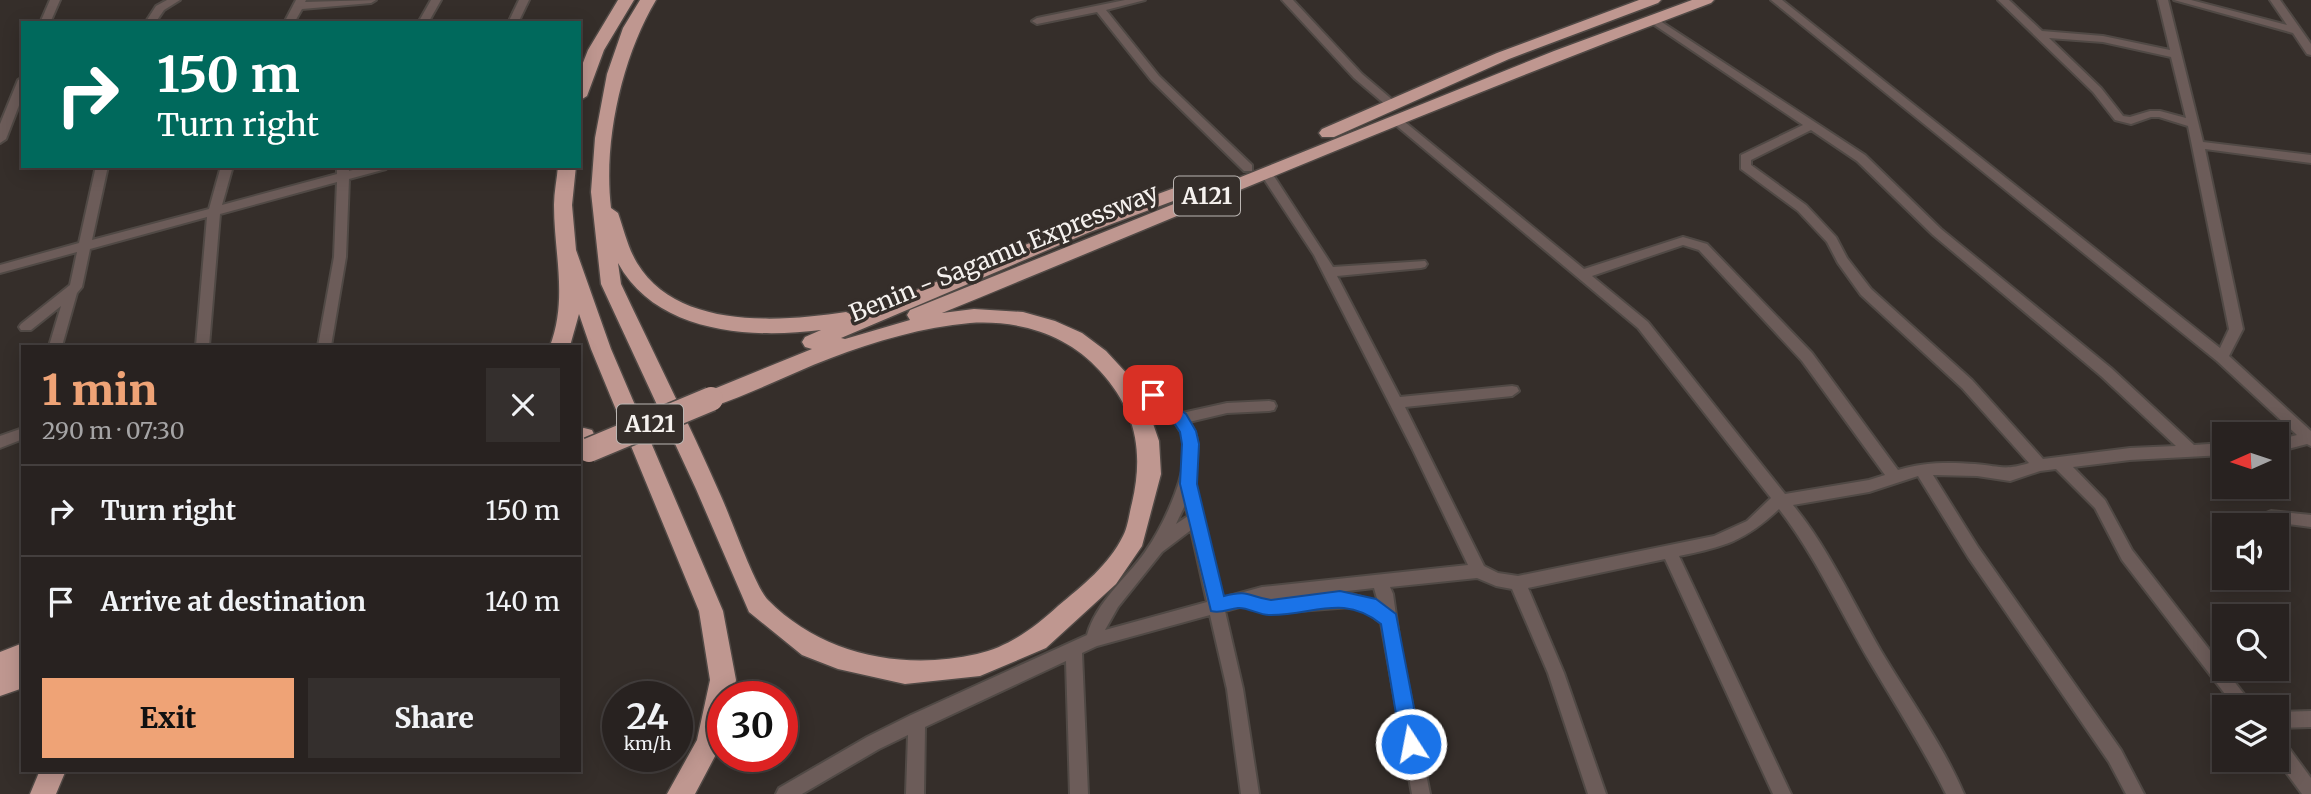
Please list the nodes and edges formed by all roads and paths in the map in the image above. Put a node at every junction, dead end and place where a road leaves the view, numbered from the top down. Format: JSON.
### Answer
{"nodes":[{"id":1,"x":55,"y":0,"type":"edge"},
{"id":2,"x":175,"y":0,"type":"edge"},
{"id":3,"x":372,"y":0,"type":"edge"},
{"id":4,"x":436,"y":0,"type":"edge"},
{"id":5,"x":524,"y":0,"type":"edge"},
{"id":6,"x":626,"y":0,"type":"edge"},
{"id":7,"x":648,"y":0,"type":"edge"},
{"id":8,"x":1140,"y":0,"type":"edge"},
{"id":9,"x":1287,"y":0,"type":"edge"},
{"id":10,"x":1653,"y":0,"type":"edge"},
{"id":11,"x":1706,"y":0,"type":"edge"},
{"id":12,"x":1776,"y":0,"type":"edge"},
{"id":13,"x":2003,"y":0,"type":"edge"},
{"id":14,"x":2163,"y":0,"type":"edge"},
{"id":15,"x":2179,"y":0,"type":"edge"},
{"id":16,"x":2275,"y":0,"type":"edge"},
{"id":17,"x":299,"y":3,"type":"edge"},
{"id":18,"x":1099,"y":8,"type":"junction"},
{"id":19,"x":1654,"y":20,"type":"junction"},
{"id":20,"x":46,"y":21,"type":"edge"},
{"id":21,"x":151,"y":21,"type":"edge"},
{"id":22,"x":290,"y":21,"type":"edge"},
{"id":23,"x":424,"y":21,"type":"edge"},
{"id":24,"x":514,"y":21,"type":"edge"},
{"id":25,"x":1037,"y":21,"type":"dead end"},
{"id":26,"x":2298,"y":31,"type":"junction"},
{"id":27,"x":2038,"y":34,"type":"junction"},
{"id":28,"x":2311,"y":52,"type":"edge"},
{"id":29,"x":2176,"y":55,"type":"junction"},
{"id":30,"x":21,"y":85,"type":"edge"},
{"id":31,"x":581,"y":91,"type":"edge"},
{"id":32,"x":1393,"y":112,"type":"junction"},
{"id":33,"x":2192,"y":124,"type":"junction"},
{"id":34,"x":1811,"y":125,"type":"junction"},
{"id":35,"x":0,"y":138,"type":"edge"},
{"id":36,"x":2197,"y":145,"type":"junction"},
{"id":37,"x":2311,"y":159,"type":"edge"},
{"id":38,"x":102,"y":168,"type":"edge"},
{"id":39,"x":226,"y":168,"type":"edge"},
{"id":40,"x":369,"y":168,"type":"edge"},
{"id":41,"x":567,"y":168,"type":"edge"},
{"id":42,"x":1257,"y":170,"type":"junction"},
{"id":43,"x":343,"y":172,"type":"edge"},
{"id":44,"x":600,"y":192,"type":"junction"},
{"id":45,"x":214,"y":212,"type":"junction"},
{"id":46,"x":83,"y":246,"type":"junction"},
{"id":47,"x":567,"y":250,"type":"junction"},
{"id":48,"x":1421,"y":264,"type":"dead end"},
{"id":49,"x":0,"y":269,"type":"edge"},
{"id":50,"x":1329,"y":272,"type":"junction"},
{"id":51,"x":1583,"y":274,"type":"junction"},
{"id":52,"x":949,"y":284,"type":"junction"},
{"id":53,"x":71,"y":294,"type":"junction"},
{"id":54,"x":26,"y":327,"type":"dead end"},
{"id":55,"x":56,"y":345,"type":"edge"},
{"id":56,"x":203,"y":345,"type":"edge"},
{"id":57,"x":325,"y":345,"type":"edge"},
{"id":58,"x":560,"y":345,"type":"edge"},
{"id":59,"x":831,"y":350,"type":"junction"},
{"id":60,"x":2222,"y":358,"type":"junction"},
{"id":61,"x":1126,"y":386,"type":"junction"},
{"id":62,"x":1512,"y":391,"type":"dead end"},
{"id":63,"x":707,"y":393,"type":"junction"},
{"id":64,"x":1395,"y":403,"type":"junction"},
{"id":65,"x":1269,"y":406,"type":"dead end"},
{"id":66,"x":1180,"y":419,"type":"junction"},
{"id":67,"x":21,"y":434,"type":"edge"},
{"id":68,"x":2310,"y":439,"type":"edge"},
{"id":69,"x":0,"y":442,"type":"edge"},
{"id":70,"x":2289,"y":443,"type":"edge"},
{"id":71,"x":583,"y":444,"type":"edge"},
{"id":72,"x":2212,"y":450,"type":"edge"},
{"id":73,"x":2191,"y":451,"type":"junction"},
{"id":74,"x":2061,"y":464,"type":"junction"},
{"id":75,"x":2040,"y":465,"type":"junction"},
{"id":76,"x":1920,"y":469,"type":"junction"},
{"id":77,"x":1895,"y":477,"type":"junction"},
{"id":78,"x":1188,"y":484,"type":"junction"},
{"id":79,"x":1778,"y":500,"type":"junction"},
{"id":80,"x":1196,"y":518,"type":"junction"},
{"id":81,"x":2289,"y":519,"type":"edge"},
{"id":82,"x":2311,"y":521,"type":"edge"},
{"id":83,"x":1156,"y":548,"type":"junction"},
{"id":84,"x":1670,"y":553,"type":"junction"},
{"id":85,"x":1478,"y":571,"type":"junction"},
{"id":86,"x":1379,"y":581,"type":"junction"},
{"id":87,"x":1518,"y":583,"type":"junction"},
{"id":88,"x":1242,"y":599,"type":"junction"},
{"id":89,"x":1217,"y":605,"type":"junction"},
{"id":90,"x":1389,"y":620,"type":"junction"},
{"id":91,"x":1094,"y":639,"type":"junction"},
{"id":92,"x":1074,"y":649,"type":"junction"},
{"id":93,"x":21,"y":655,"type":"edge"},
{"id":94,"x":0,"y":663,"type":"edge"},
{"id":95,"x":21,"y":677,"type":"edge"},
{"id":96,"x":0,"y":685,"type":"edge"},
{"id":97,"x":2236,"y":695,"type":"edge"},
{"id":98,"x":2311,"y":719,"type":"edge"},
{"id":99,"x":2289,"y":720,"type":"edge"},
{"id":100,"x":917,"y":721,"type":"junction"},
{"id":101,"x":2289,"y":762,"type":"edge"},
{"id":102,"x":52,"y":772,"type":"edge"},
{"id":103,"x":2311,"y":792,"type":"edge"},
{"id":104,"x":43,"y":794,"type":"edge"},
{"id":105,"x":680,"y":794,"type":"edge"},
{"id":106,"x":785,"y":794,"type":"edge"},
{"id":107,"x":915,"y":794,"type":"edge"},
{"id":108,"x":1079,"y":794,"type":"edge"},
{"id":109,"x":1250,"y":794,"type":"edge"},
{"id":110,"x":1421,"y":794,"type":"edge"},
{"id":111,"x":1597,"y":794,"type":"edge"},
{"id":112,"x":1782,"y":794,"type":"edge"},
{"id":113,"x":1955,"y":794,"type":"edge"},
{"id":114,"x":2135,"y":794,"type":"edge"}],
"edges":[{"from":1,"to":20,"type":"street"},
{"from":2,"to":21,"type":"street"},
{"from":3,"to":17,"type":"street"},
{"from":4,"to":23,"type":"street"},
{"from":5,"to":24,"type":"street"},
{"from":6,"to":31,"type":"highway"},
{"from":7,"to":44,"type":"highway"},
{"from":8,"to":18,"type":"street"},
{"from":9,"to":32,"type":"street"},
{"from":10,"to":32,"type":"highway","number":"A121"},
{"from":11,"to":19,"type":"highway","name":"Benin - Sagamu Expressway","number":"A121"},
{"from":12,"to":60,"type":"street"},
{"from":13,"to":27,"type":"street"},
{"from":14,"to":29,"type":"street"},
{"from":15,"to":26,"type":"street"},
{"from":16,"to":26,"type":"street"},
{"from":17,"to":22,"type":"street"},
{"from":18,"to":25,"type":"street"},
{"from":18,"to":42,"type":"street"},
{"from":19,"to":32,"type":"highway","name":"Benin - Sagamu Expressway","number":"A121"},
{"from":19,"to":34,"type":"street"},
{"from":26,"to":28,"type":"street"},
{"from":27,"to":29,"type":"street"},
{"from":27,"to":33,"type":"street"},
{"from":29,"to":33,"type":"street"},
{"from":30,"to":35,"type":"street"},
{"from":32,"to":42,"type":"highway","name":"Benin - Sagamu Expressway","number":"A121"},
{"from":32,"to":51,"type":"street"},
{"from":33,"to":36,"type":"street"},
{"from":34,"to":73,"type":"street"},
{"from":34,"to":75,"type":"street"},
{"from":36,"to":37,"type":"street"},
{"from":36,"to":60,"type":"street"},
{"from":38,"to":46,"type":"street"},
{"from":39,"to":45,"type":"street"},
{"from":40,"to":43,"type":"street"},
{"from":41,"to":47,"type":"highway"},
{"from":42,"to":50,"type":"street"},
{"from":42,"to":52,"type":"highway","number":"A121"},
{"from":42,"to":59,"type":"highway","name":"Benin - Sagamu Expressway","number":"A121"},
{"from":43,"to":45,"type":"street"},
{"from":43,"to":57,"type":"street"},
{"from":44,"to":52,"type":"highway"},
{"from":44,"to":61,"type":"highway"},
{"from":45,"to":46,"type":"street"},
{"from":45,"to":56,"type":"street"},
{"from":46,"to":49,"type":"street"},
{"from":46,"to":53,"type":"street"},
{"from":47,"to":58,"type":"highway"},
{"from":47,"to":105,"type":"highway"},
{"from":48,"to":50,"type":"street"},
{"from":50,"to":64,"type":"street"},
{"from":51,"to":77,"type":"street"},
{"from":51,"to":79,"type":"street"},
{"from":52,"to":63,"type":"highway","number":"A121"},
{"from":53,"to":54,"type":"street"},
{"from":53,"to":55,"type":"street"},
{"from":59,"to":61,"type":"highway"},
{"from":59,"to":63,"type":"highway","name":"Benin - Sagamu Expressway","number":"A121"},
{"from":60,"to":68,"type":"street"},
{"from":61,"to":66,"type":"street"},
{"from":62,"to":64,"type":"street"},
{"from":63,"to":71,"type":"highway","number":"A121","bridge":true},
{"from":64,"to":85,"type":"street"},
{"from":65,"to":66,"type":"street"},
{"from":66,"to":78,"type":"street"},
{"from":67,"to":69,"type":"street"},
{"from":68,"to":70,"type":"street"},
{"from":72,"to":73,"type":"street"},
{"from":73,"to":74,"type":"street"},
{"from":74,"to":75,"type":"street"},
{"from":74,"to":97,"type":"street"},
{"from":75,"to":76,"type":"street"},
{"from":76,"to":77,"type":"street"},
{"from":76,"to":114,"type":"street"},
{"from":77,"to":79,"type":"street"},
{"from":78,"to":80,"type":"street"},
{"from":78,"to":83,"type":"street"},
{"from":79,"to":84,"type":"street"},
{"from":79,"to":113,"type":"street"},
{"from":80,"to":83,"type":"street"},
{"from":80,"to":89,"type":"street"},
{"from":81,"to":82,"type":"street"},
{"from":83,"to":91,"type":"street"},
{"from":84,"to":87,"type":"street"},
{"from":84,"to":112,"type":"street"},
{"from":85,"to":86,"type":"street"},
{"from":85,"to":87,"type":"street"},
{"from":86,"to":88,"type":"street"},
{"from":86,"to":90,"type":"street"},
{"from":87,"to":111,"type":"street"},
{"from":88,"to":89,"type":"street"},
{"from":88,"to":90,"type":"street"},
{"from":89,"to":91,"type":"street"},
{"from":89,"to":109,"type":"street"},
{"from":90,"to":110,"type":"street"},
{"from":91,"to":92,"type":"street"},
{"from":92,"to":100,"type":"street"},
{"from":92,"to":108,"type":"street"},
{"from":93,"to":94,"type":"highway"},
{"from":95,"to":96,"type":"highway"},
{"from":98,"to":99,"type":"street"},
{"from":100,"to":106,"type":"street"},
{"from":100,"to":107,"type":"street"},
{"from":101,"to":103,"type":"street"},
{"from":102,"to":104,"type":"highway"}]}
